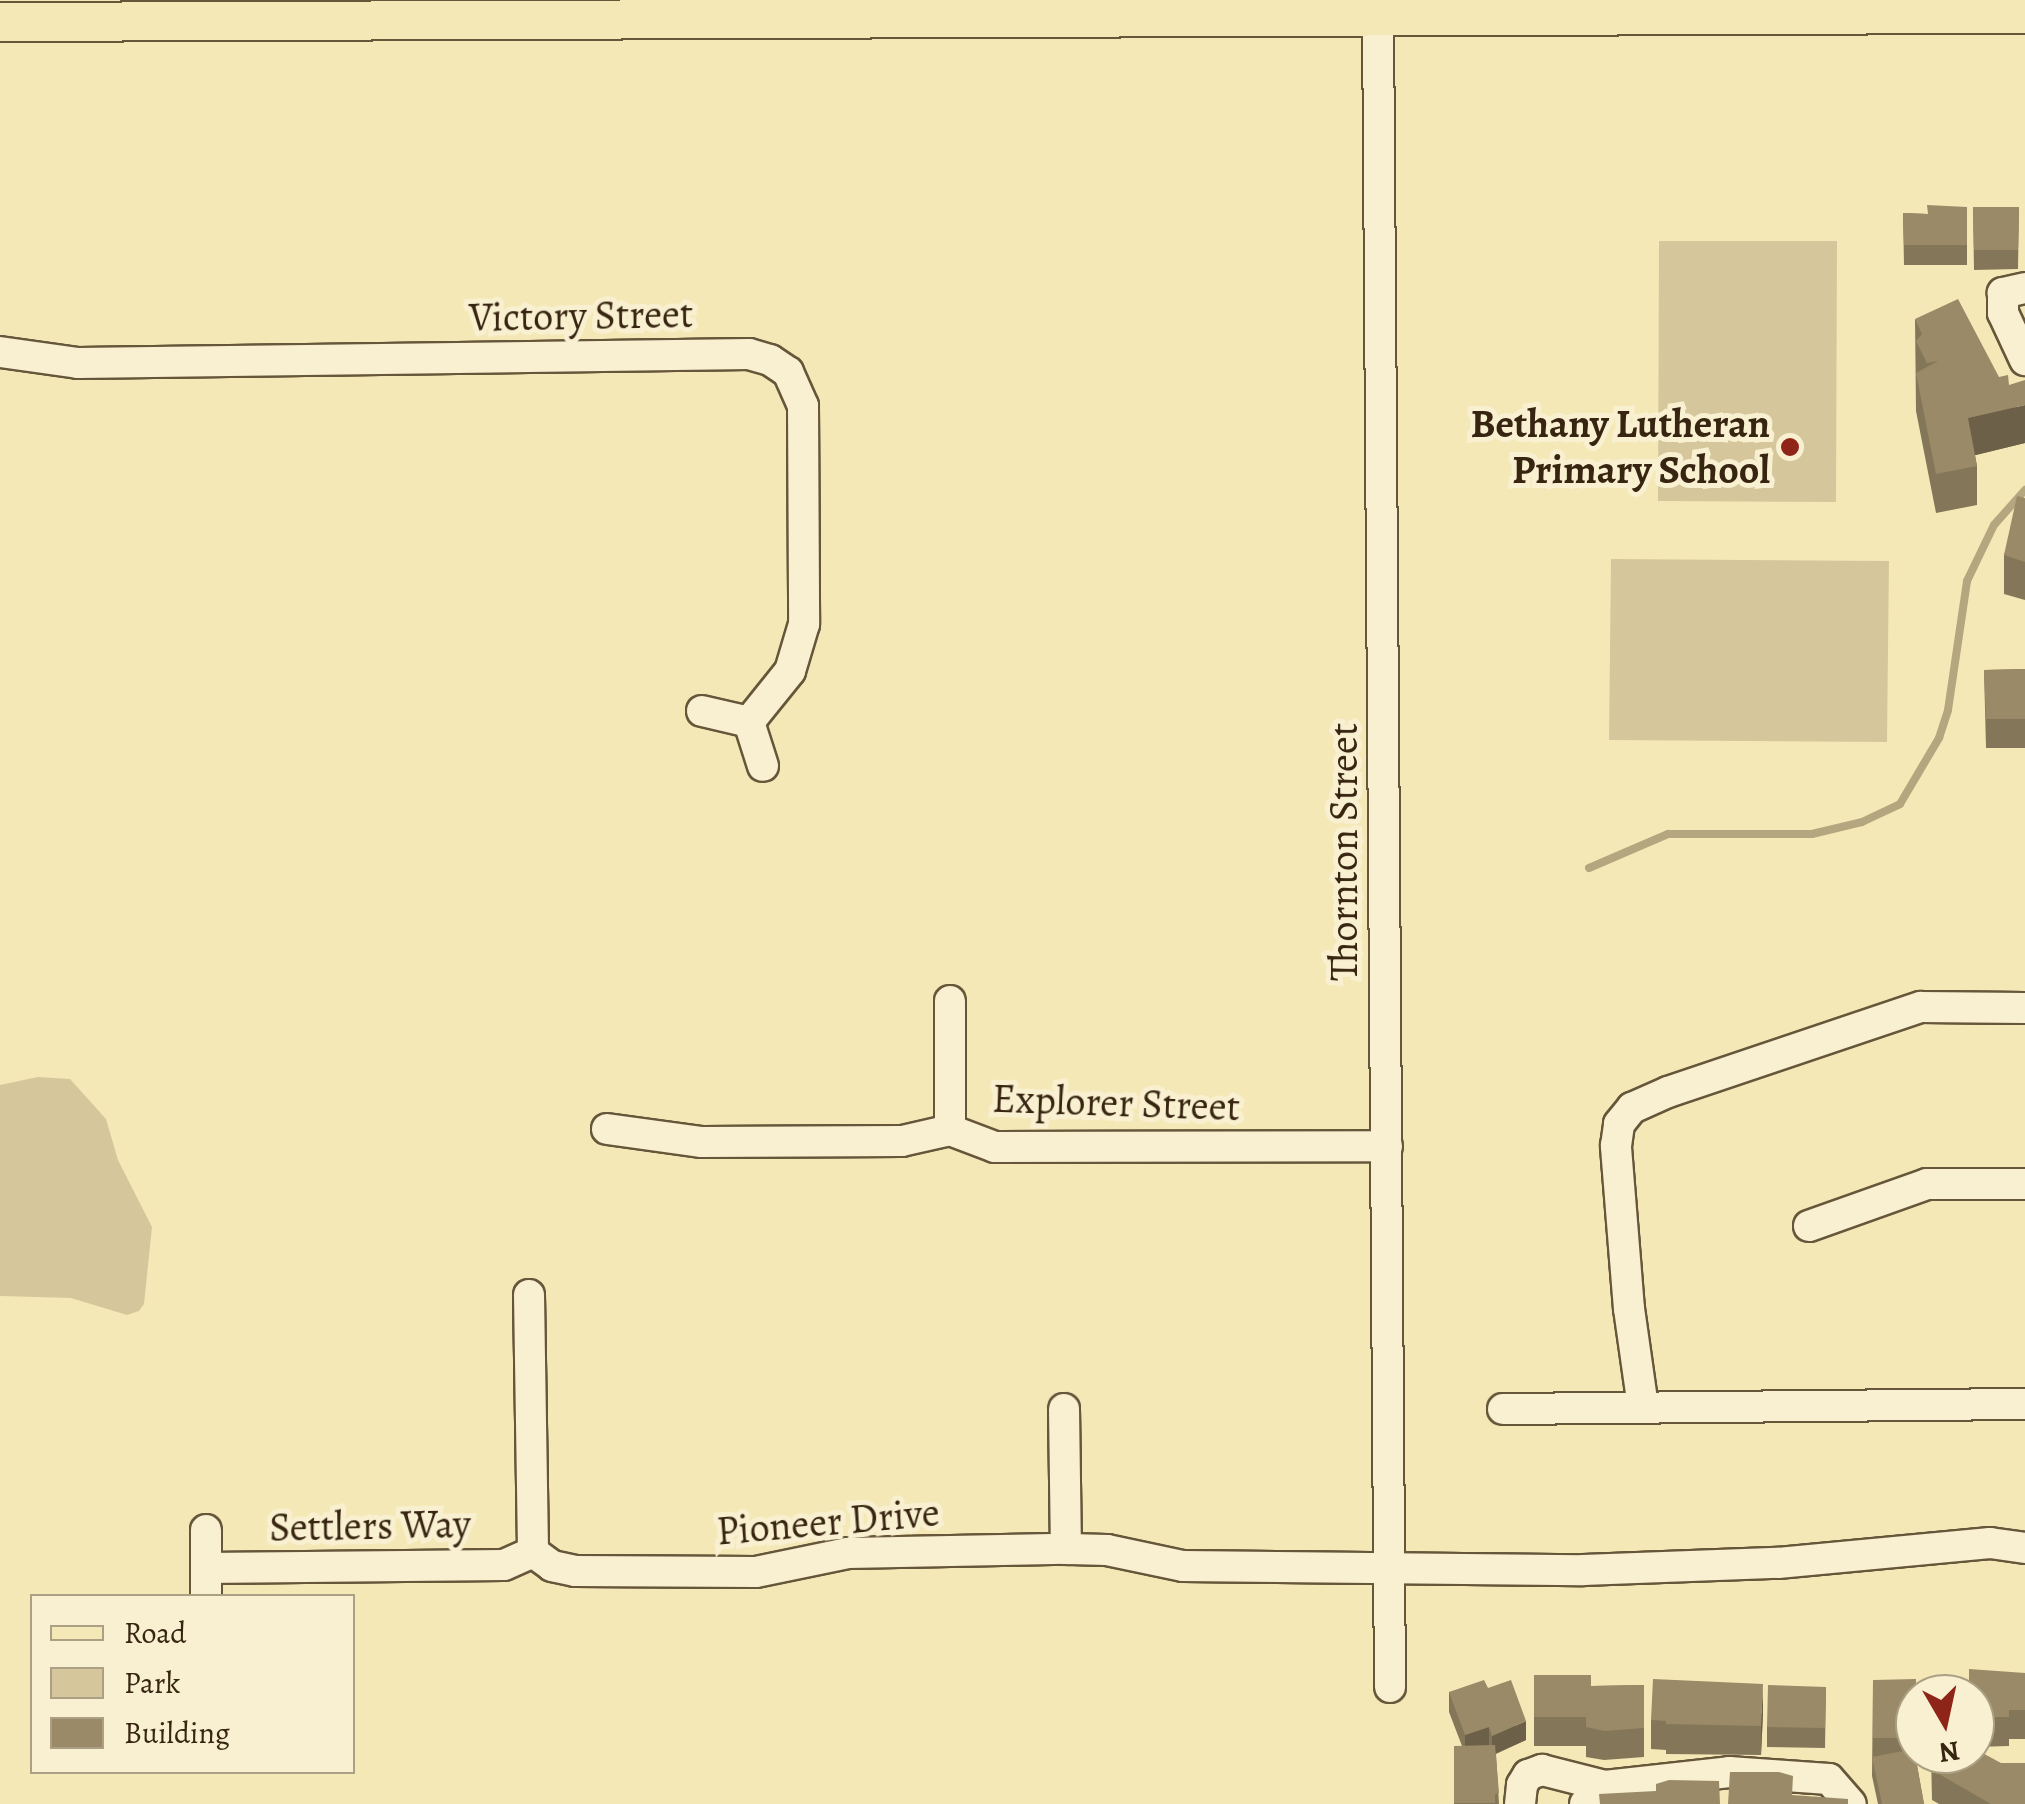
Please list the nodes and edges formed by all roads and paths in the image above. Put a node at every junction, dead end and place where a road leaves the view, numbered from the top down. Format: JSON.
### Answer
{"nodes":[{"id":1,"x":1419,"y":9,"type":"edge"},
{"id":2,"x":2025,"y":14,"type":"edge"},
{"id":3,"x":1378,"y":17,"type":"junction"},
{"id":4,"x":0,"y":22,"type":"edge"},
{"id":5,"x":2025,"y":288,"type":"edge"},
{"id":6,"x":0,"y":352,"type":"edge"},
{"id":7,"x":2025,"y":360,"type":"edge"},
{"id":8,"x":702,"y":712,"type":"dead end"},
{"id":9,"x":749,"y":722,"type":"junction"},
{"id":10,"x":763,"y":766,"type":"dead end"},
{"id":11,"x":950,"y":1001,"type":"dead end"},
{"id":12,"x":2025,"y":1008,"type":"edge"},
{"id":13,"x":607,"y":1129,"type":"dead end"},
{"id":14,"x":950,"y":1130,"type":"junction"},
{"id":15,"x":1387,"y":1146,"type":"junction"},
{"id":16,"x":2025,"y":1184,"type":"edge"},
{"id":17,"x":1809,"y":1226,"type":"dead end"},
{"id":18,"x":529,"y":1295,"type":"dead end"},
{"id":19,"x":2025,"y":1404,"type":"edge"},
{"id":20,"x":1503,"y":1408,"type":"dead end"},
{"id":21,"x":1643,"y":1408,"type":"junction"},
{"id":22,"x":1064,"y":1409,"type":"dead end"},
{"id":23,"x":206,"y":1530,"type":"dead end"},
{"id":24,"x":2025,"y":1548,"type":"edge"},
{"id":25,"x":1066,"y":1550,"type":"junction"},
{"id":26,"x":533,"y":1552,"type":"junction"},
{"id":27,"x":1390,"y":1566,"type":"junction"},
{"id":28,"x":206,"y":1582,"type":"edge"},
{"id":29,"x":1390,"y":1687,"type":"dead end"},
{"id":30,"x":1595,"y":1795,"type":"edge"},
{"id":31,"x":1520,"y":1804,"type":"edge"},
{"id":32,"x":1850,"y":1804,"type":"edge"}],
"edges":[{"from":1,"to":2,"type":"main road"},
{"from":1,"to":3,"type":"main road"},
{"from":3,"to":4,"type":"main road"},
{"from":3,"to":15,"type":"street","name":"Thornton Street"},
{"from":5,"to":7,"type":"street"},
{"from":6,"to":9,"type":"street","name":"Victory Street"},
{"from":8,"to":9,"type":"street"},
{"from":9,"to":10,"type":"street"},
{"from":11,"to":14,"type":"street"},
{"from":12,"to":21,"type":"street"},
{"from":13,"to":14,"type":"street","name":"Explorer Street"},
{"from":14,"to":15,"type":"street","name":"Explorer Street"},
{"from":15,"to":27,"type":"street","name":"Thornton Street"},
{"from":16,"to":17,"type":"street"},
{"from":18,"to":26,"type":"street"},
{"from":19,"to":21,"type":"street"},
{"from":20,"to":21,"type":"street"},
{"from":22,"to":25,"type":"street"},
{"from":23,"to":28,"type":"street","name":"Settlers Way"},
{"from":24,"to":27,"type":"street","name":"Pioneer Drive"},
{"from":25,"to":26,"type":"street","name":"Pioneer Drive"},
{"from":25,"to":27,"type":"street","name":"Pioneer Drive"},
{"from":26,"to":28,"type":"street","name":"Settlers Way"},
{"from":27,"to":29,"type":"street","name":"Thornton Street"},
{"from":30,"to":31,"type":"street"},
{"from":30,"to":32,"type":"street"}]}
